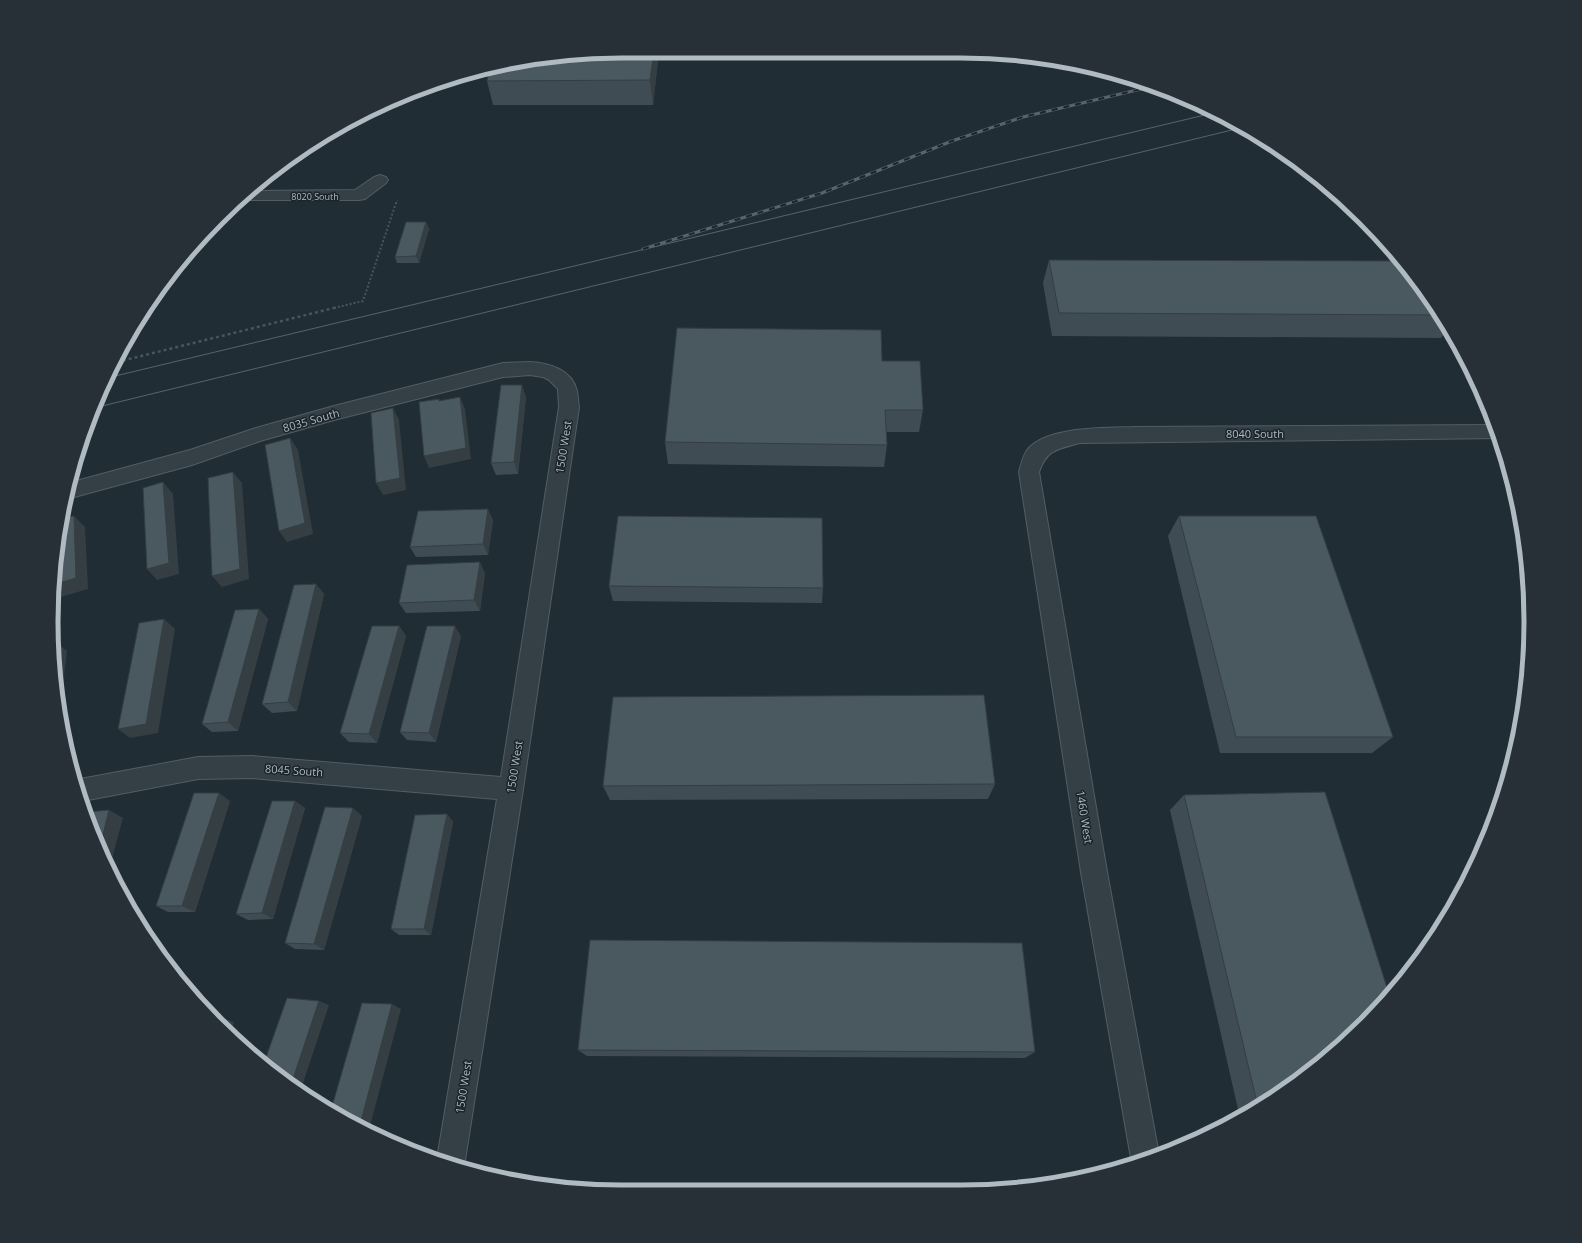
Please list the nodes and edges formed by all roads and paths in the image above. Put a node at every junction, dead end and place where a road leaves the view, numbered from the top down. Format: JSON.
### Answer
{"nodes":[{"id":1,"x":380,"y":180,"type":"dead end"},
{"id":2,"x":252,"y":196,"type":"edge"},
{"id":3,"x":398,"y":198,"type":"dead end"},
{"id":4,"x":122,"y":361,"type":"edge"},
{"id":5,"x":556,"y":375,"type":"joint"},
{"id":6,"x":1491,"y":432,"type":"edge"},
{"id":7,"x":1029,"y":472,"type":"joint"},
{"id":8,"x":74,"y":489,"type":"edge"},
{"id":9,"x":84,"y":789,"type":"edge"},
{"id":10,"x":511,"y":789,"type":"junction"},
{"id":11,"x":1144,"y":1154,"type":"edge"},
{"id":12,"x":451,"y":1158,"type":"edge"}],
"edges":[{"from":1,"to":2,"type":"street","name":"8020 South"},
{"from":3,"to":4,"type":"path"},
{"from":5,"to":8,"type":"street","name":"8035 South"},
{"from":5,"to":10,"type":"street","name":"1500 West"},
{"from":6,"to":7,"type":"street","name":"8040 South"},
{"from":7,"to":11,"type":"street","name":"1460 West"},
{"from":9,"to":10,"type":"street","name":"8045 South"},
{"from":10,"to":12,"type":"street","name":"1500 West"}]}
